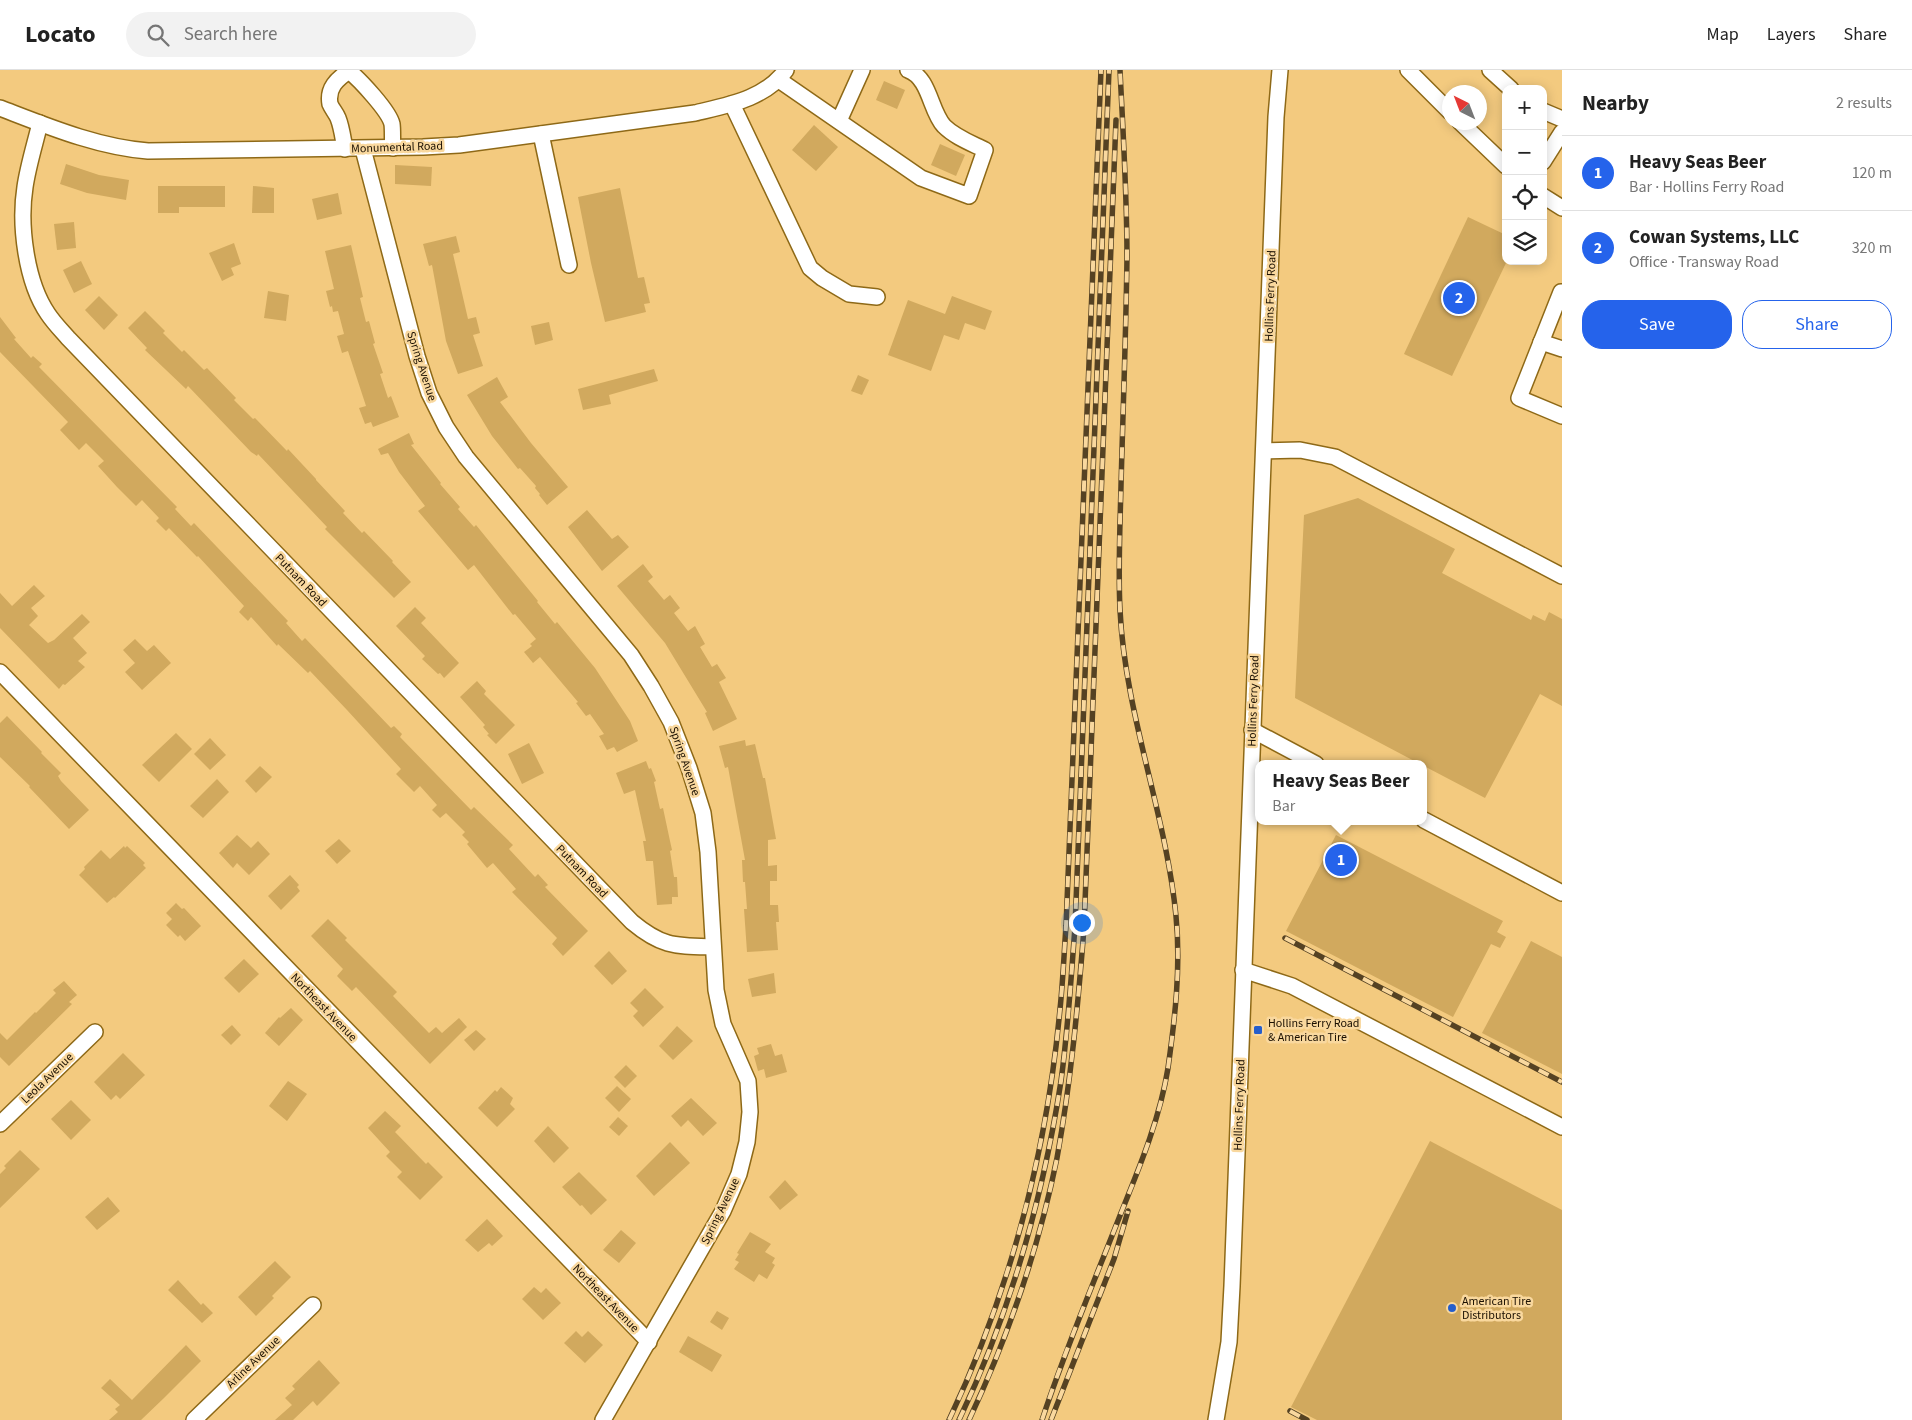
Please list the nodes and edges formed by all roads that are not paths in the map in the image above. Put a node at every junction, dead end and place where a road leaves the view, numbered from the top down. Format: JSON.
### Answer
{"nodes":[{"id":1,"x":862,"y":70,"type":"edge"},
{"id":2,"x":908,"y":70,"type":"edge"},
{"id":3,"x":1280,"y":70,"type":"edge"},
{"id":4,"x":1408,"y":70,"type":"edge"},
{"id":5,"x":1490,"y":70,"type":"edge"},
{"id":6,"x":348,"y":71,"type":"edge"},
{"id":7,"x":783,"y":75,"type":"edge"},
{"id":8,"x":1507,"y":85,"type":"edge"},
{"id":9,"x":732,"y":104,"type":"junction"},
{"id":10,"x":1442,"y":104,"type":"edge"},
{"id":11,"x":0,"y":108,"type":"edge"},
{"id":12,"x":1547,"y":113,"type":"edge"},
{"id":13,"x":1562,"y":119,"type":"edge"},
{"id":14,"x":838,"y":121,"type":"junction"},
{"id":15,"x":40,"y":123,"type":"junction"},
{"id":16,"x":1468,"y":130,"type":"edge"},
{"id":17,"x":1562,"y":132,"type":"edge"},
{"id":18,"x":541,"y":134,"type":"junction"},
{"id":19,"x":393,"y":148,"type":"junction"},
{"id":20,"x":345,"y":149,"type":"junction"},
{"id":21,"x":364,"y":149,"type":"junction"},
{"id":22,"x":1547,"y":156,"type":"edge"},
{"id":23,"x":1502,"y":162,"type":"edge"},
{"id":24,"x":1547,"y":199,"type":"edge"},
{"id":25,"x":1562,"y":208,"type":"edge"},
{"id":26,"x":569,"y":265,"type":"dead end"},
{"id":27,"x":1562,"y":292,"type":"edge"},
{"id":28,"x":877,"y":297,"type":"dead end"},
{"id":29,"x":1541,"y":342,"type":"junction"},
{"id":30,"x":1562,"y":349,"type":"edge"},
{"id":31,"x":1562,"y":416,"type":"edge"},
{"id":32,"x":1264,"y":451,"type":"junction"},
{"id":33,"x":1562,"y":576,"type":"edge"},
{"id":34,"x":0,"y":672,"type":"edge"},
{"id":35,"x":1252,"y":730,"type":"junction"},
{"id":36,"x":1308,"y":760,"type":"edge"},
{"id":37,"x":1427,"y":822,"type":"edge"},
{"id":38,"x":1562,"y":893,"type":"edge"},
{"id":39,"x":713,"y":947,"type":"junction"},
{"id":40,"x":1243,"y":970,"type":"junction"},
{"id":41,"x":95,"y":1032,"type":"dead end"},
{"id":42,"x":0,"y":1124,"type":"edge"},
{"id":43,"x":1562,"y":1127,"type":"edge"},
{"id":44,"x":313,"y":1305,"type":"dead end"},
{"id":45,"x":649,"y":1342,"type":"junction"},
{"id":46,"x":194,"y":1420,"type":"edge"},
{"id":47,"x":604,"y":1420,"type":"edge"},
{"id":48,"x":1216,"y":1420,"type":"edge"}],
"edges":[{"from":1,"to":14,"type":"street"},
{"from":2,"to":14,"type":"street"},
{"from":3,"to":32,"type":"street","name":"Hollins Ferry Road"},
{"from":4,"to":10,"type":"street"},
{"from":5,"to":8,"type":"street"},
{"from":6,"to":19,"type":"street"},
{"from":6,"to":20,"type":"street"},
{"from":7,"to":9,"type":"street","name":"Monumental Road"},
{"from":7,"to":14,"type":"street"},
{"from":9,"to":18,"type":"street","name":"Monumental Road"},
{"from":9,"to":28,"type":"street"},
{"from":11,"to":15,"type":"street","name":"Monumental Road"},
{"from":12,"to":13,"type":"street"},
{"from":15,"to":20,"type":"street","name":"Monumental Road"},
{"from":15,"to":39,"type":"street","name":"Putnam Road"},
{"from":16,"to":23,"type":"street"},
{"from":17,"to":22,"type":"street"},
{"from":18,"to":19,"type":"street","name":"Monumental Road"},
{"from":18,"to":26,"type":"street"},
{"from":19,"to":21,"type":"street","name":"Monumental Road"},
{"from":20,"to":21,"type":"street","name":"Monumental Road"},
{"from":21,"to":39,"type":"street","name":"Spring Avenue"},
{"from":24,"to":25,"type":"street"},
{"from":27,"to":29,"type":"street"},
{"from":29,"to":30,"type":"street"},
{"from":29,"to":31,"type":"street"},
{"from":32,"to":33,"type":"street"},
{"from":32,"to":35,"type":"street","name":"Hollins Ferry Road"},
{"from":34,"to":45,"type":"street","name":"Northeast Avenue"},
{"from":35,"to":36,"type":"street"},
{"from":35,"to":40,"type":"street","name":"Hollins Ferry Road"},
{"from":37,"to":38,"type":"street"},
{"from":39,"to":45,"type":"street","name":"Spring Avenue"},
{"from":40,"to":43,"type":"street"},
{"from":40,"to":48,"type":"street","name":"Hollins Ferry Road"},
{"from":41,"to":42,"type":"street","name":"Leola Avenue"},
{"from":44,"to":46,"type":"street","name":"Arline Avenue"},
{"from":45,"to":47,"type":"street","name":"Spring Avenue"}]}
